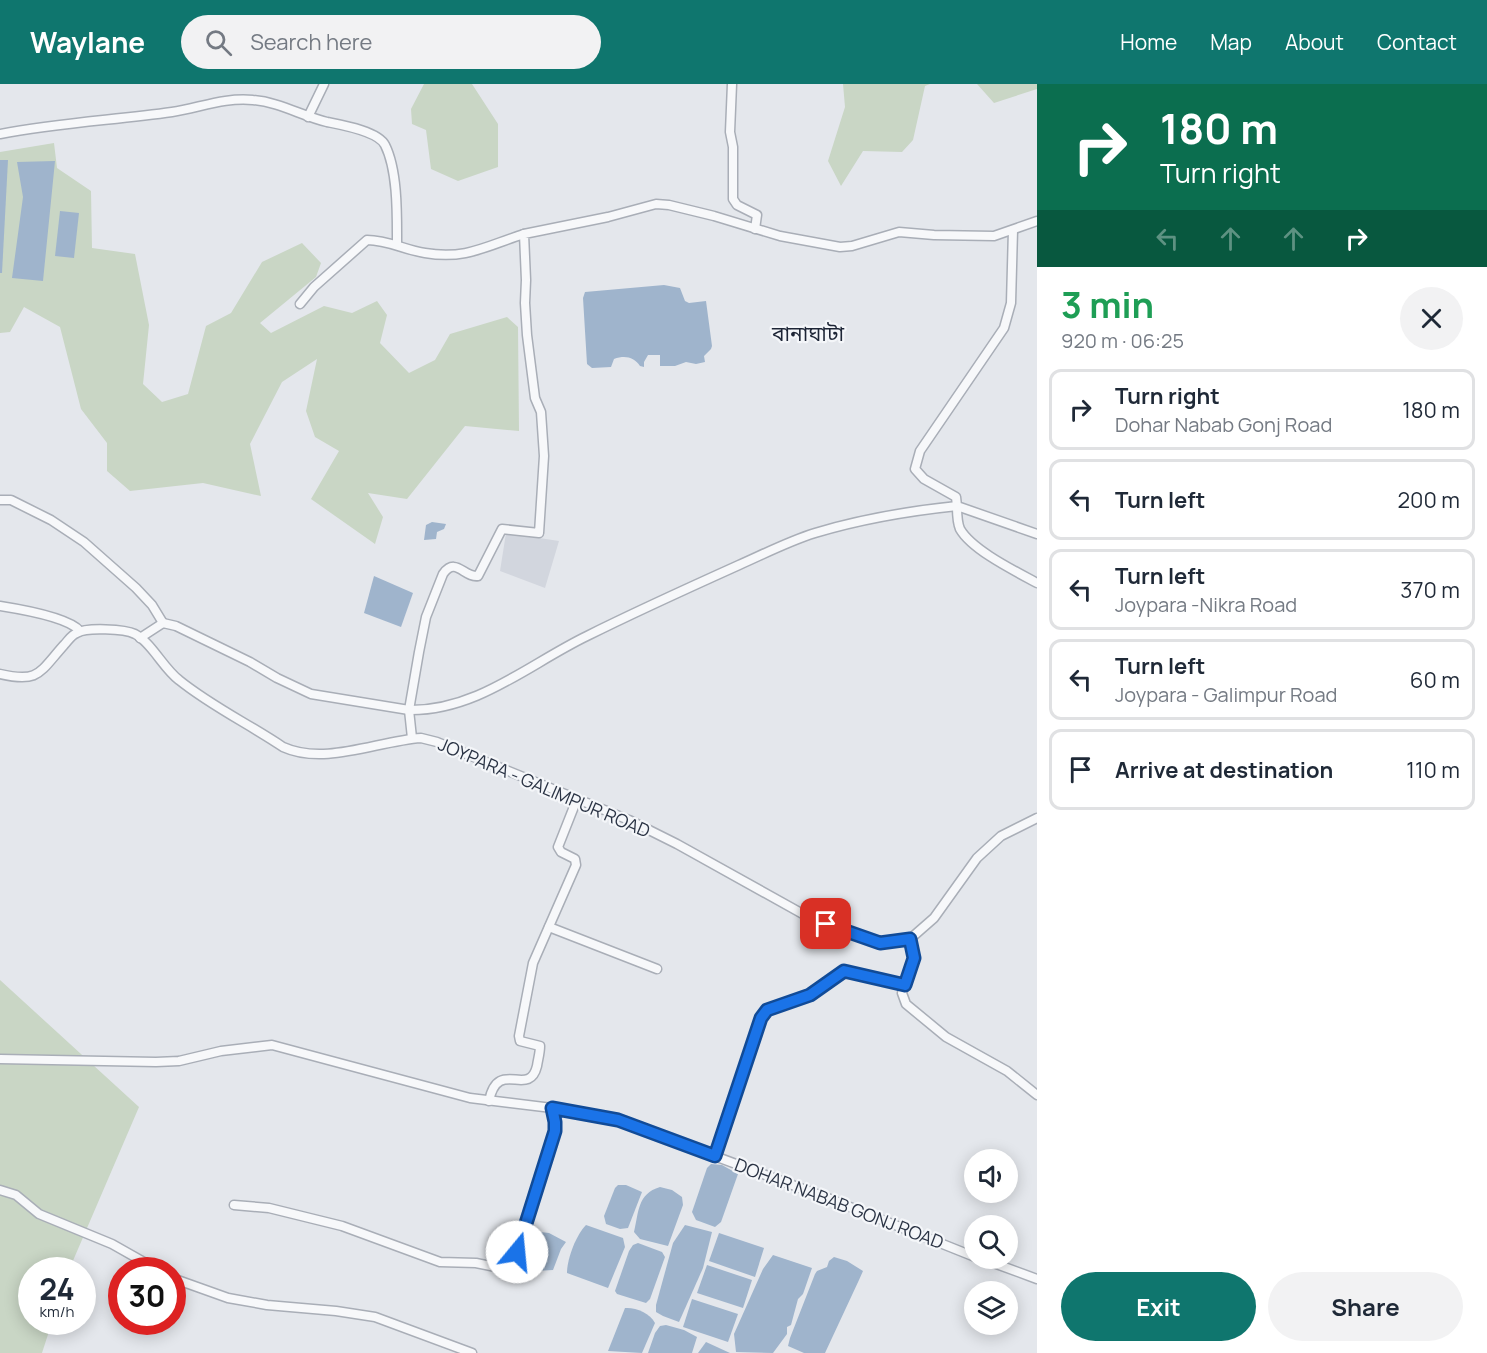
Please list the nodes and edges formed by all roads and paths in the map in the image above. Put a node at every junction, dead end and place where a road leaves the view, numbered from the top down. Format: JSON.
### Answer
{"nodes":[{"id":1,"x":324,"y":84,"type":"edge"},
{"id":2,"x":732,"y":84,"type":"edge"},
{"id":3,"x":308,"y":117,"type":"junction"},
{"id":4,"x":0,"y":134,"type":"edge"},
{"id":5,"x":1037,"y":221,"type":"edge"},
{"id":6,"x":755,"y":230,"type":"junction"},
{"id":7,"x":1013,"y":230,"type":"junction"},
{"id":8,"x":524,"y":234,"type":"junction"},
{"id":9,"x":397,"y":244,"type":"junction"},
{"id":10,"x":300,"y":304,"type":"dead end"},
{"id":11,"x":0,"y":500,"type":"edge"},
{"id":12,"x":957,"y":506,"type":"junction"},
{"id":13,"x":1037,"y":534,"type":"edge"},
{"id":14,"x":1037,"y":583,"type":"edge"},
{"id":15,"x":0,"y":606,"type":"edge"},
{"id":16,"x":163,"y":623,"type":"junction"},
{"id":17,"x":80,"y":631,"type":"junction"},
{"id":18,"x":140,"y":638,"type":"junction"},
{"id":19,"x":0,"y":674,"type":"edge"},
{"id":20,"x":410,"y":710,"type":"junction"},
{"id":21,"x":412,"y":738,"type":"junction"},
{"id":22,"x":577,"y":799,"type":"junction"},
{"id":23,"x":1037,"y":818,"type":"edge"},
{"id":24,"x":549,"y":927,"type":"junction"},
{"id":25,"x":910,"y":939,"type":"junction"},
{"id":26,"x":657,"y":969,"type":"dead end"},
{"id":27,"x":905,"y":985,"type":"junction"},
{"id":28,"x":0,"y":1059,"type":"edge"},
{"id":29,"x":1037,"y":1095,"type":"edge"},
{"id":30,"x":489,"y":1101,"type":"junction"},
{"id":31,"x":552,"y":1108,"type":"junction"},
{"id":32,"x":715,"y":1156,"type":"junction"},
{"id":33,"x":0,"y":1190,"type":"edge"},
{"id":34,"x":234,"y":1205,"type":"dead end"},
{"id":35,"x":964,"y":1253,"type":"edge"},
{"id":36,"x":135,"y":1257,"type":"edge"},
{"id":37,"x":1010,"y":1269,"type":"edge"},
{"id":38,"x":1037,"y":1279,"type":"edge"},
{"id":39,"x":186,"y":1283,"type":"edge"},
{"id":40,"x":472,"y":1353,"type":"edge"}],
"edges":[{"from":1,"to":3,"type":"street"},
{"from":2,"to":6,"type":"street"},
{"from":3,"to":4,"type":"street"},
{"from":3,"to":9,"type":"street"},
{"from":5,"to":7,"type":"street"},
{"from":6,"to":7,"type":"street"},
{"from":6,"to":8,"type":"street"},
{"from":7,"to":12,"type":"street"},
{"from":8,"to":9,"type":"street"},
{"from":8,"to":20,"type":"street"},
{"from":9,"to":10,"type":"street"},
{"from":11,"to":16,"type":"street"},
{"from":12,"to":13,"type":"street"},
{"from":12,"to":14,"type":"street"},
{"from":12,"to":20,"type":"street"},
{"from":15,"to":17,"type":"street"},
{"from":16,"to":18,"type":"street"},
{"from":16,"to":20,"type":"street"},
{"from":17,"to":18,"type":"street"},
{"from":17,"to":19,"type":"street"},
{"from":18,"to":21,"type":"street","name":"JOYPARA - GALIMPUR ROAD"},
{"from":20,"to":21,"type":"street"},
{"from":21,"to":22,"type":"street","name":"JOYPARA - GALIMPUR ROAD"},
{"from":22,"to":24,"type":"street"},
{"from":22,"to":25,"type":"street","name":"JOYPARA - GALIMPUR ROAD"},
{"from":23,"to":25,"type":"street"},
{"from":24,"to":26,"type":"street"},
{"from":24,"to":30,"type":"street"},
{"from":25,"to":27,"type":"street"},
{"from":27,"to":29,"type":"street"},
{"from":27,"to":32,"type":"street"},
{"from":28,"to":30,"type":"street","name":"DOHAR NABAB GONJ ROAD"},
{"from":30,"to":31,"type":"street","name":"DOHAR NABAB GONJ ROAD"},
{"from":31,"to":32,"type":"street","name":"DOHAR NABAB GONJ ROAD"},
{"from":31,"to":34,"type":"street"},
{"from":32,"to":35,"type":"street","name":"DOHAR NABAB GONJ ROAD"},
{"from":33,"to":36,"type":"street"},
{"from":37,"to":38,"type":"street"},
{"from":39,"to":40,"type":"street"}]}
